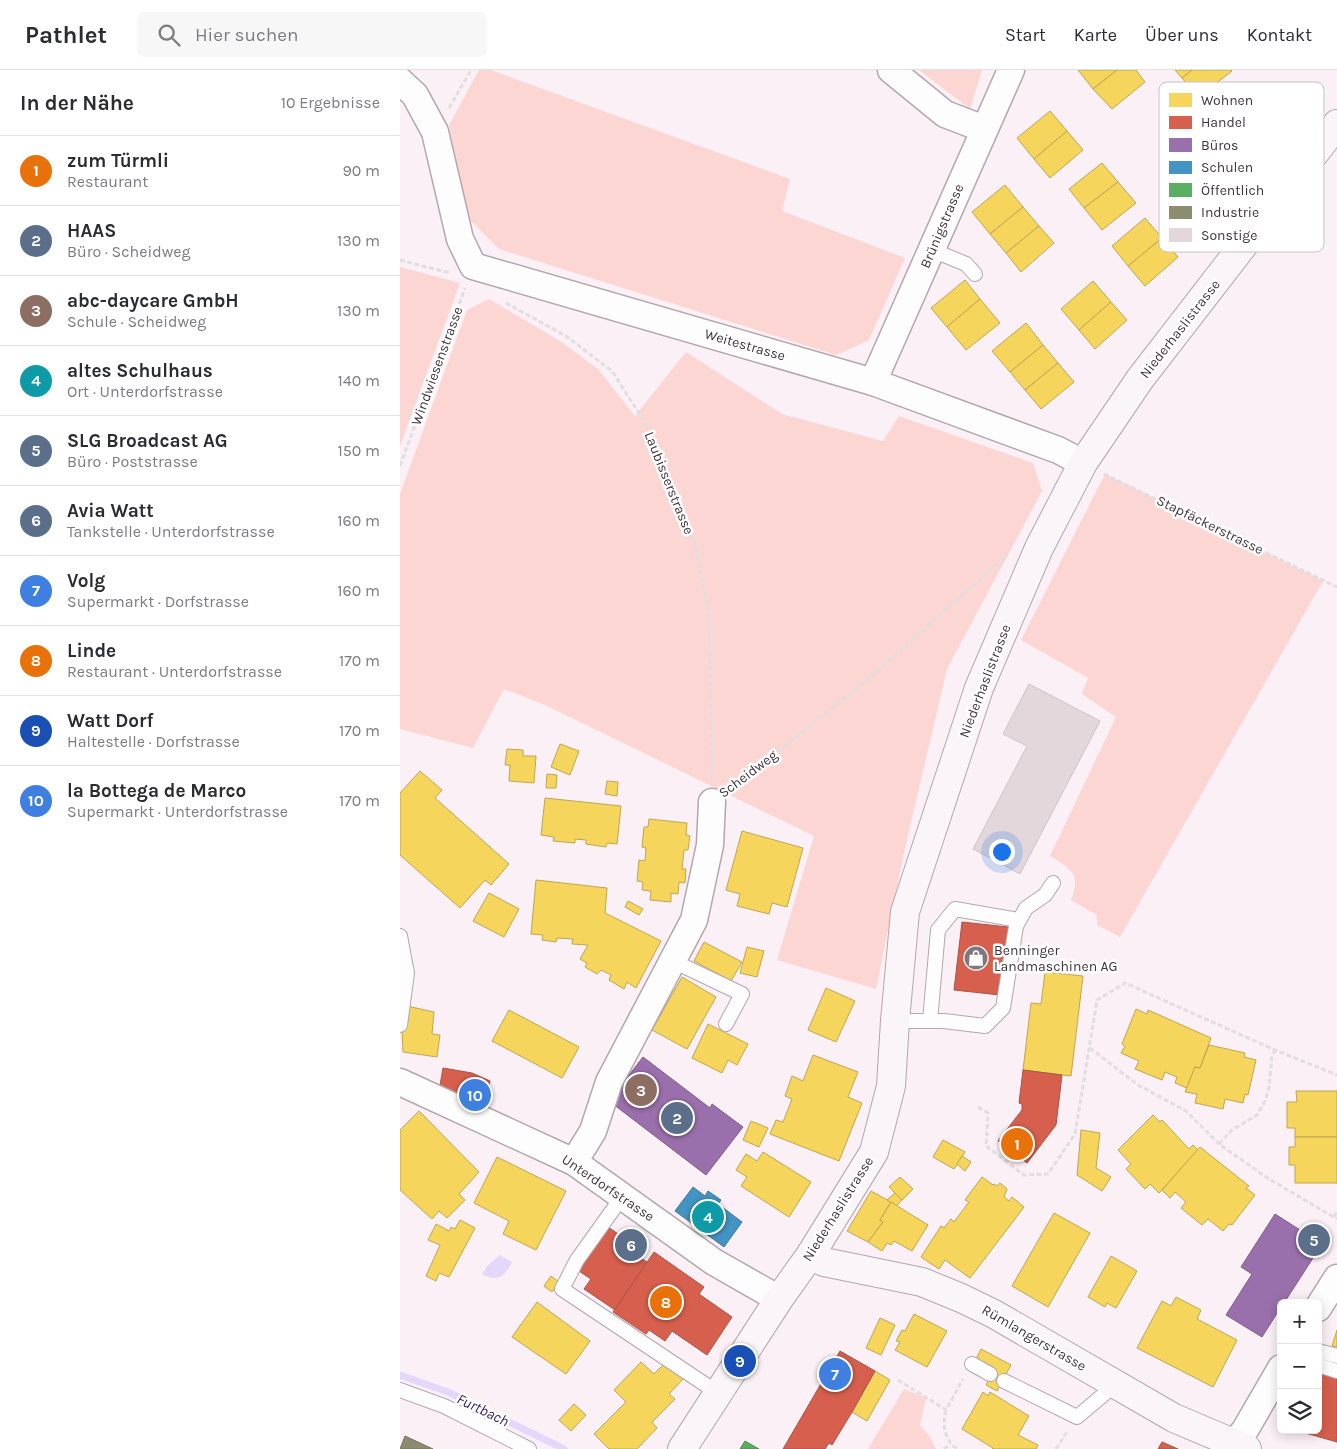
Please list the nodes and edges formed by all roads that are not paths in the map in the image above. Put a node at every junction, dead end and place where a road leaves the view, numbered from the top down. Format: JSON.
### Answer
{"nodes":[{"id":1,"x":891,"y":70,"type":"edge"},
{"id":2,"x":1011,"y":70,"type":"edge"},
{"id":3,"x":400,"y":81,"type":"edge"},
{"id":4,"x":1337,"y":124,"type":"edge"},
{"id":5,"x":984,"y":129,"type":"junction"},
{"id":6,"x":1324,"y":141,"type":"edge"},
{"id":7,"x":932,"y":250,"type":"junction"},
{"id":8,"x":1238,"y":252,"type":"edge"},
{"id":9,"x":975,"y":274,"type":"dead end"},
{"id":10,"x":873,"y":382,"type":"junction"},
{"id":11,"x":1083,"y":463,"type":"junction"},
{"id":12,"x":712,"y":802,"type":"road end"},
{"id":13,"x":1053,"y":882,"type":"dead end"},
{"id":14,"x":1019,"y":920,"type":"junction"},
{"id":15,"x":400,"y":936,"type":"edge"},
{"id":16,"x":673,"y":961,"type":"junction"},
{"id":17,"x":895,"y":1021,"type":"junction"},
{"id":18,"x":930,"y":1021,"type":"junction"},
{"id":19,"x":726,"y":1024,"type":"dead end"},
{"id":20,"x":400,"y":1025,"type":"edge"},
{"id":21,"x":400,"y":1082,"type":"edge"},
{"id":22,"x":574,"y":1162,"type":"junction"},
{"id":23,"x":622,"y":1197,"type":"junction"},
{"id":24,"x":811,"y":1254,"type":"junction"},
{"id":25,"x":1337,"y":1278,"type":"edge"},
{"id":26,"x":779,"y":1299,"type":"junction"},
{"id":27,"x":1322,"y":1302,"type":"edge"},
{"id":28,"x":1322,"y":1352,"type":"edge"},
{"id":29,"x":1337,"y":1356,"type":"edge"},
{"id":30,"x":972,"y":1364,"type":"road end"},
{"id":31,"x":1322,"y":1366,"type":"edge"},
{"id":32,"x":1337,"y":1371,"type":"edge"},
{"id":33,"x":990,"y":1374,"type":"dead end"},
{"id":34,"x":1277,"y":1375,"type":"edge"},
{"id":35,"x":1004,"y":1381,"type":"dead end"},
{"id":36,"x":1115,"y":1385,"type":"junction"},
{"id":37,"x":400,"y":1390,"type":"edge"},
{"id":38,"x":718,"y":1393,"type":"junction"},
{"id":39,"x":1241,"y":1447,"type":"edge"},
{"id":40,"x":529,"y":1449,"type":"edge"},
{"id":41,"x":682,"y":1449,"type":"edge"}],
"edges":[{"from":1,"to":5,"type":"street"},
{"from":2,"to":5,"type":"street","name":"Brünigstrasse"},
{"from":3,"to":10,"type":"street","name":"Weitestrasse"},
{"from":4,"to":6,"type":"street","name":"Niederhaslistrasse"},
{"from":5,"to":7,"type":"street","name":"Brünigstrasse"},
{"from":7,"to":9,"type":"lane"},
{"from":7,"to":10,"type":"street","name":"Brünigstrasse"},
{"from":8,"to":11,"type":"street","name":"Niederhaslistrasse"},
{"from":10,"to":11,"type":"street","name":"Weitestrasse"},
{"from":11,"to":17,"type":"street","name":"Niederhaslistrasse"},
{"from":12,"to":16,"type":"street","name":"Scheidweg"},
{"from":13,"to":14,"type":"lane"},
{"from":14,"to":18,"type":"lane"},
{"from":14,"to":18,"type":"lane"},
{"from":15,"to":20,"type":"lane"},
{"from":16,"to":19,"type":"lane"},
{"from":16,"to":22,"type":"street","name":"Scheidweg"},
{"from":17,"to":18,"type":"lane"},
{"from":17,"to":24,"type":"street","name":"Niederhaslistrasse"},
{"from":21,"to":22,"type":"street","name":"Unterdorfstrasse"},
{"from":22,"to":23,"type":"street","name":"Unterdorfstrasse"},
{"from":23,"to":26,"type":"street","name":"Unterdorfstrasse"},
{"from":23,"to":38,"type":"lane"},
{"from":24,"to":26,"type":"street","name":"Niederhaslistrasse"},
{"from":24,"to":36,"type":"street","name":"Rümlangerstrasse"},
{"from":25,"to":27,"type":"street"},
{"from":26,"to":38,"type":"street","name":"Niederhaslistrasse"},
{"from":28,"to":29,"type":"lane"},
{"from":30,"to":33,"type":"lane"},
{"from":31,"to":32,"type":"lane"},
{"from":34,"to":39,"type":"street"},
{"from":35,"to":36,"type":"lane"},
{"from":36,"to":39,"type":"street","name":"Rümlangerstrasse"},
{"from":37,"to":40,"type":"lane"},
{"from":38,"to":41,"type":"street","name":"Niederhaslistrasse"}]}
